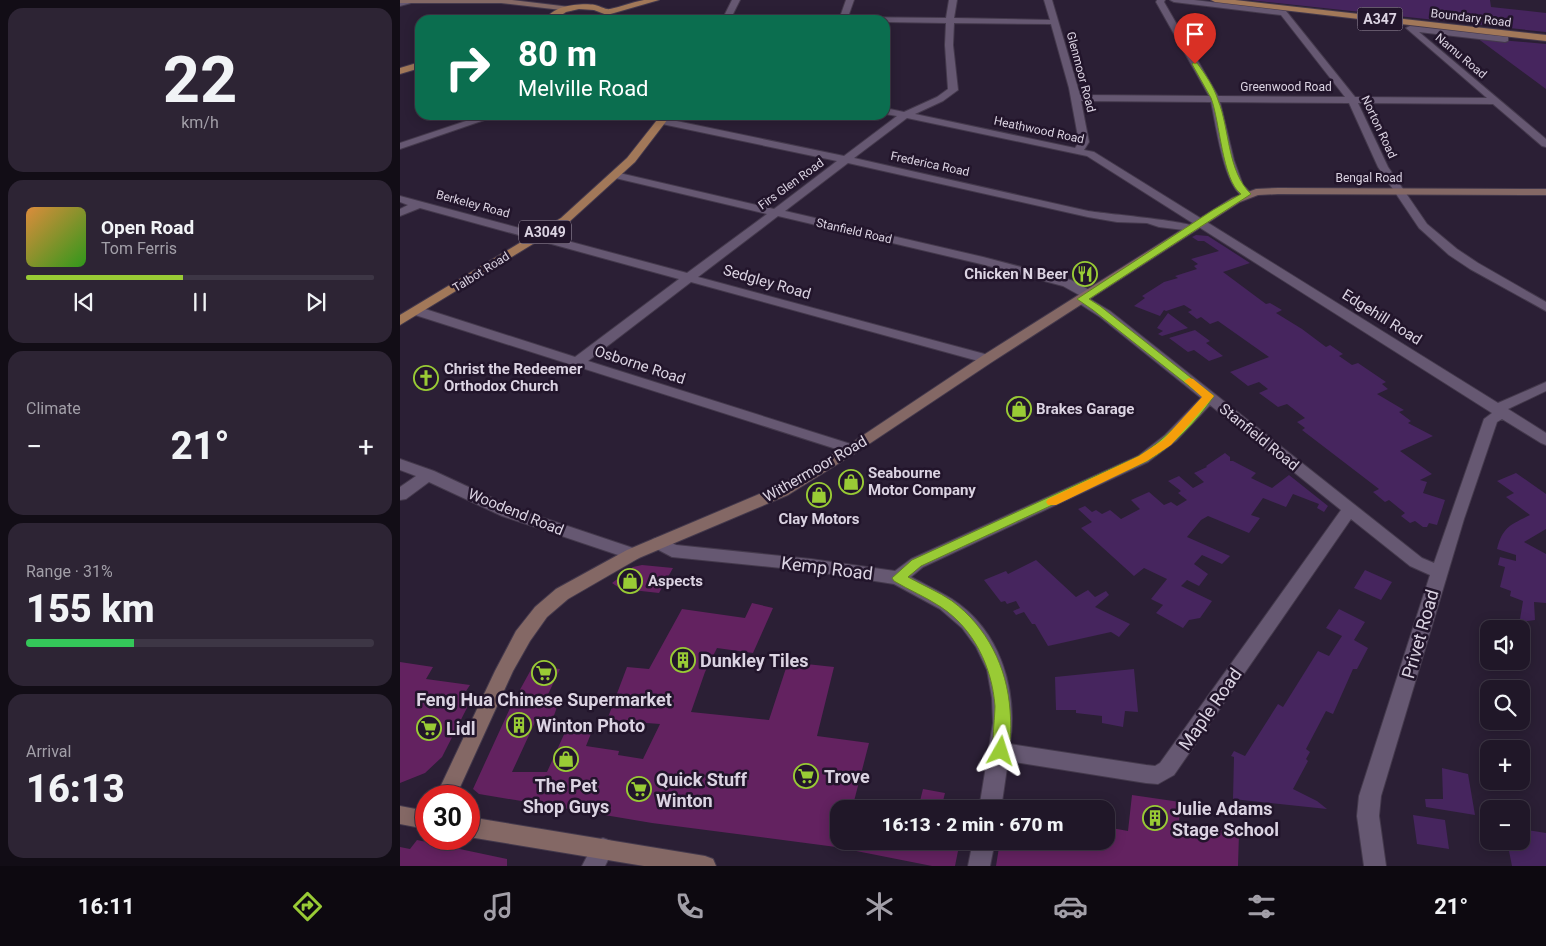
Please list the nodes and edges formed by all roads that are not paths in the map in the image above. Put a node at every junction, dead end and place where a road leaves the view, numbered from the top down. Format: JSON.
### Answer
{"nodes":[{"id":1,"x":655,"y":0,"type":"edge"},
{"id":2,"x":736,"y":0,"type":"edge"},
{"id":3,"x":850,"y":0,"type":"edge"},
{"id":4,"x":953,"y":0,"type":"edge"},
{"id":5,"x":1048,"y":0,"type":"edge"},
{"id":6,"x":1161,"y":0,"type":"edge"},
{"id":7,"x":1174,"y":0,"type":"edge"},
{"id":8,"x":1214,"y":0,"type":"edge"},
{"id":9,"x":426,"y":1,"type":"edge"},
{"id":10,"x":641,"y":1,"type":"edge"},
{"id":11,"x":400,"y":3,"type":"edge"},
{"id":12,"x":536,"y":6,"type":"junction"},
{"id":13,"x":589,"y":8,"type":"junction"},
{"id":14,"x":570,"y":9,"type":"junction"},
{"id":15,"x":546,"y":15,"type":"edge"},
{"id":16,"x":554,"y":15,"type":"edge"},
{"id":17,"x":603,"y":15,"type":"edge"},
{"id":18,"x":611,"y":15,"type":"edge"},
{"id":19,"x":728,"y":15,"type":"edge"},
{"id":20,"x":845,"y":15,"type":"edge"},
{"id":21,"x":890,"y":20,"type":"edge"},
{"id":22,"x":950,"y":20,"type":"junction"},
{"id":23,"x":1055,"y":22,"type":"junction"},
{"id":24,"x":1546,"y":38,"type":"edge"},
{"id":25,"x":1505,"y":39,"type":"dead end"},
{"id":26,"x":415,"y":66,"type":"edge"},
{"id":27,"x":400,"y":71,"type":"edge"},
{"id":28,"x":1077,"y":98,"type":"junction"},
{"id":29,"x":1215,"y":100,"type":"junction"},
{"id":30,"x":1352,"y":100,"type":"junction"},
{"id":31,"x":1494,"y":100,"type":"junction"},
{"id":32,"x":890,"y":112,"type":"edge"},
{"id":33,"x":904,"y":116,"type":"junction"},
{"id":34,"x":479,"y":120,"type":"edge"},
{"id":35,"x":663,"y":120,"type":"edge"},
{"id":36,"x":673,"y":120,"type":"edge"},
{"id":37,"x":1546,"y":144,"type":"edge"},
{"id":38,"x":400,"y":146,"type":"edge"},
{"id":39,"x":1078,"y":151,"type":"junction"},
{"id":40,"x":847,"y":160,"type":"junction"},
{"id":41,"x":616,"y":175,"type":"junction"},
{"id":42,"x":1399,"y":192,"type":"junction"},
{"id":43,"x":1546,"y":192,"type":"edge"},
{"id":44,"x":1247,"y":194,"type":"junction"},
{"id":45,"x":400,"y":199,"type":"edge"},
{"id":46,"x":419,"y":204,"type":"junction"},
{"id":47,"x":775,"y":212,"type":"junction"},
{"id":48,"x":400,"y":213,"type":"edge"},
{"id":49,"x":1196,"y":225,"type":"junction"},
{"id":50,"x":538,"y":237,"type":"junction"},
{"id":51,"x":690,"y":278,"type":"junction"},
{"id":52,"x":1086,"y":297,"type":"junction"},
{"id":53,"x":1546,"y":307,"type":"edge"},
{"id":54,"x":417,"y":311,"type":"junction"},
{"id":55,"x":400,"y":322,"type":"edge"},
{"id":56,"x":987,"y":359,"type":"junction"},
{"id":57,"x":577,"y":362,"type":"junction"},
{"id":58,"x":1546,"y":386,"type":"edge"},
{"id":59,"x":1209,"y":396,"type":"junction"},
{"id":60,"x":1500,"y":411,"type":"junction"},
{"id":61,"x":1546,"y":440,"type":"edge"},
{"id":62,"x":852,"y":449,"type":"junction"},
{"id":63,"x":400,"y":464,"type":"edge"},
{"id":64,"x":428,"y":474,"type":"junction"},
{"id":65,"x":400,"y":495,"type":"edge"},
{"id":66,"x":1350,"y":509,"type":"junction"},
{"id":67,"x":659,"y":543,"type":"junction"},
{"id":68,"x":633,"y":554,"type":"junction"},
{"id":69,"x":1438,"y":571,"type":"junction"},
{"id":70,"x":898,"y":578,"type":"junction"},
{"id":71,"x":1001,"y":751,"type":"junction"},
{"id":72,"x":451,"y":785,"type":"edge"},
{"id":73,"x":992,"y":800,"type":"edge"},
{"id":74,"x":400,"y":815,"type":"edge"},
{"id":75,"x":415,"y":818,"type":"edge"},
{"id":76,"x":480,"y":830,"type":"edge"},
{"id":77,"x":982,"y":850,"type":"edge"},
{"id":78,"x":598,"y":857,"type":"edge"},
{"id":79,"x":705,"y":866,"type":"edge"},
{"id":80,"x":979,"y":866,"type":"edge"},
{"id":81,"x":1375,"y":866,"type":"edge"}],
"edges":[{"from":1,"to":10,"type":"main road"},
{"from":2,"to":19,"type":"street"},
{"from":3,"to":20,"type":"street"},
{"from":4,"to":22,"type":"street","name":"Firs Glen Road"},
{"from":5,"to":23,"type":"street","name":"Glenmoor Road"},
{"from":6,"to":29,"type":"street"},
{"from":7,"to":30,"type":"street","name":"Norton Road"},
{"from":8,"to":24,"type":"main road","name":"Boundary Road","number":"A347"},
{"from":9,"to":11,"type":"street"},
{"from":9,"to":12,"type":"street"},
{"from":10,"to":13,"type":"main road"},
{"from":10,"to":18,"type":"main road"},
{"from":12,"to":14,"type":"street"},
{"from":12,"to":15,"type":"street"},
{"from":13,"to":14,"type":"main road"},
{"from":13,"to":17,"type":"main road"},
{"from":14,"to":16,"type":"main road"},
{"from":21,"to":22,"type":"street"},
{"from":22,"to":23,"type":"street"},
{"from":22,"to":33,"type":"street","name":"Firs Glen Road"},
{"from":23,"to":28,"type":"street","name":"Glenmoor Road"},
{"from":25,"to":31,"type":"street","name":"Namu Road"},
{"from":26,"to":27,"type":"main road"},
{"from":28,"to":29,"type":"street","name":"Greenwood Road"},
{"from":28,"to":39,"type":"street","name":"Glenmoor Road"},
{"from":29,"to":30,"type":"street","name":"Greenwood Road"},
{"from":29,"to":44,"type":"street"},
{"from":30,"to":31,"type":"street","name":"Greenwood Road"},
{"from":30,"to":42,"type":"street","name":"Norton Road"},
{"from":31,"to":37,"type":"street","name":"Namu Road"},
{"from":32,"to":33,"type":"street","name":"Heathwood Road"},
{"from":33,"to":39,"type":"street","name":"Heathwood Road"},
{"from":33,"to":40,"type":"street","name":"Firs Glen Road"},
{"from":34,"to":38,"type":"street"},
{"from":35,"to":41,"type":"main road","name":"Talbot Road","number":"A3049"},
{"from":36,"to":40,"type":"street","name":"Frederica Road"},
{"from":39,"to":49,"type":"street","name":"Heathwood Road"},
{"from":40,"to":47,"type":"street","name":"Firs Glen Road"},
{"from":40,"to":49,"type":"street","name":"Frederica Road"},
{"from":41,"to":47,"type":"street","name":"Stanfield Road"},
{"from":41,"to":50,"type":"main road","name":"Talbot Road","number":"A3049"},
{"from":42,"to":43,"type":"street","name":"Bengal Road"},
{"from":42,"to":44,"type":"street","name":"Bengal Road"},
{"from":42,"to":53,"type":"street","name":"Norton Road"},
{"from":44,"to":49,"type":"street","name":"Bengal Road"},
{"from":45,"to":46,"type":"street","name":"Berkeley Road"},
{"from":46,"to":48,"type":"street"},
{"from":46,"to":50,"type":"street","name":"Berkeley Road"},
{"from":47,"to":51,"type":"street","name":"Firs Glen Road"},
{"from":47,"to":52,"type":"street","name":"Stanfield Road"},
{"from":49,"to":52,"type":"street","name":"Withermoor Road"},
{"from":49,"to":60,"type":"street","name":"Edgehill Road"},
{"from":50,"to":51,"type":"street","name":"Sedgley Road"},
{"from":50,"to":54,"type":"main road","name":"Talbot Road","number":"A3049"},
{"from":51,"to":56,"type":"street","name":"Sedgley Road"},
{"from":51,"to":57,"type":"street","name":"Firs Glen Road"},
{"from":52,"to":56,"type":"street","name":"Withermoor Road"},
{"from":52,"to":59,"type":"street","name":"Stanfield Road"},
{"from":54,"to":55,"type":"main road","name":"Talbot Road","number":"A3049"},
{"from":54,"to":57,"type":"street","name":"Osborne Road"},
{"from":56,"to":62,"type":"street","name":"Withermoor Road"},
{"from":57,"to":62,"type":"street","name":"Osborne Road"},
{"from":58,"to":60,"type":"street"},
{"from":59,"to":66,"type":"street","name":"Stanfield Road"},
{"from":59,"to":70,"type":"street"},
{"from":60,"to":61,"type":"street","name":"Edgehill Road"},
{"from":60,"to":69,"type":"street","name":"Privet Road"},
{"from":62,"to":67,"type":"street","name":"Withermoor Road"},
{"from":63,"to":64,"type":"street","name":"Woodend Road"},
{"from":64,"to":65,"type":"street"},
{"from":64,"to":68,"type":"street","name":"Woodend Road"},
{"from":66,"to":69,"type":"street","name":"Stanfield Road"},
{"from":66,"to":71,"type":"street","name":"Maple Road"},
{"from":67,"to":68,"type":"street","name":"Withermoor Road"},
{"from":67,"to":70,"type":"street","name":"Kemp Road"},
{"from":68,"to":72,"type":"street","name":"Withermoor Road"},
{"from":69,"to":81,"type":"street","name":"Privet Road"},
{"from":70,"to":71,"type":"street","name":"Kemp Road"},
{"from":71,"to":73,"type":"street","name":"Kemp Road"},
{"from":74,"to":75,"type":"street"},
{"from":76,"to":78,"type":"street"},
{"from":77,"to":80,"type":"street"},
{"from":78,"to":79,"type":"street"}]}
